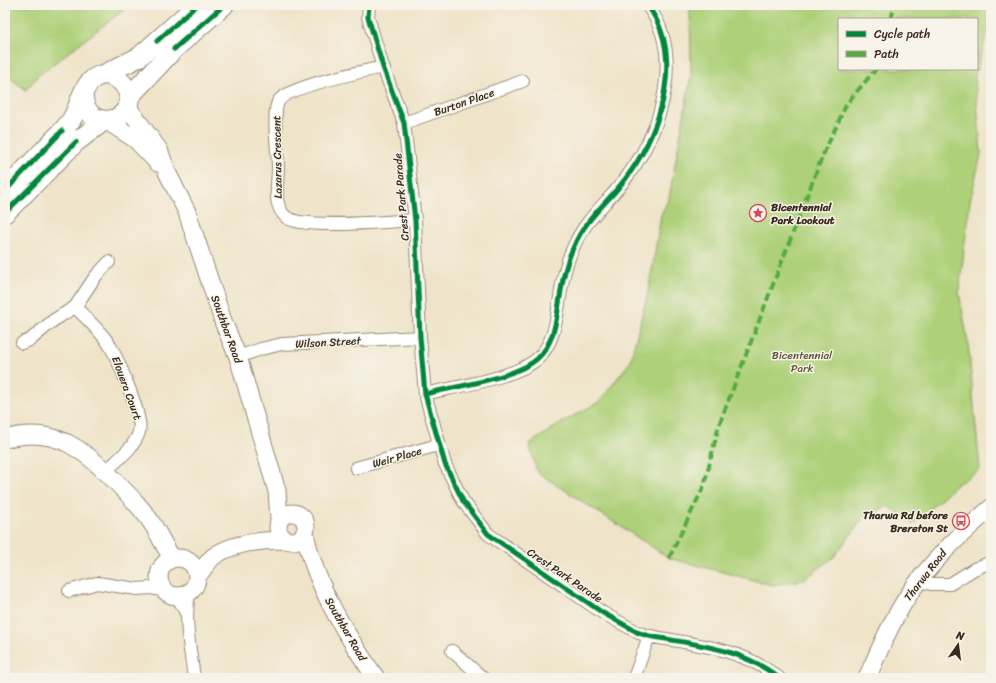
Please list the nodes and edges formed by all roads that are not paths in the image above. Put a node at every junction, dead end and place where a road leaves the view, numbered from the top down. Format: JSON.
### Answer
{"nodes":[{"id":1,"x":197,"y":5,"type":"edge"},
{"id":2,"x":224,"y":5,"type":"edge"},
{"id":3,"x":370,"y":5,"type":"edge"},
{"id":4,"x":647,"y":5,"type":"edge"},
{"id":5,"x":383,"y":67,"type":"junction"},
{"id":6,"x":103,"y":75,"type":"junction"},
{"id":7,"x":523,"y":81,"type":"dead end"},
{"id":8,"x":83,"y":94,"type":"junction"},
{"id":9,"x":128,"y":101,"type":"junction"},
{"id":10,"x":106,"y":121,"type":"junction"},
{"id":11,"x":404,"y":123,"type":"junction"},
{"id":12,"x":167,"y":172,"type":"junction"},
{"id":13,"x":5,"y":191,"type":"edge"},
{"id":14,"x":5,"y":213,"type":"edge"},
{"id":15,"x":415,"y":220,"type":"junction"},
{"id":16,"x":109,"y":262,"type":"dead end"},
{"id":17,"x":75,"y":307,"type":"junction"},
{"id":18,"x":420,"y":337,"type":"junction"},
{"id":19,"x":22,"y":343,"type":"dead end"},
{"id":20,"x":238,"y":357,"type":"junction"},
{"id":21,"x":424,"y":394,"type":"junction"},
{"id":22,"x":5,"y":439,"type":"edge"},
{"id":23,"x":438,"y":445,"type":"junction"},
{"id":24,"x":356,"y":468,"type":"dead end"},
{"id":25,"x":106,"y":471,"type":"junction"},
{"id":26,"x":277,"y":491,"type":"junction"},
{"id":27,"x":991,"y":508,"type":"edge"},
{"id":28,"x":295,"y":512,"type":"junction"},
{"id":29,"x":289,"y":532,"type":"junction"},
{"id":30,"x":168,"y":557,"type":"junction"},
{"id":31,"x":991,"y":562,"type":"edge"},
{"id":32,"x":194,"y":570,"type":"junction"},
{"id":33,"x":919,"y":580,"type":"junction"},
{"id":34,"x":169,"y":590,"type":"junction"},
{"id":35,"x":69,"y":592,"type":"dead end"},
{"id":36,"x":649,"y":636,"type":"junction"},
{"id":37,"x":452,"y":651,"type":"dead end"},
{"id":38,"x":194,"y":678,"type":"edge"},
{"id":39,"x":376,"y":678,"type":"edge"},
{"id":40,"x":483,"y":678,"type":"edge"},
{"id":41,"x":634,"y":678,"type":"edge"},
{"id":42,"x":779,"y":678,"type":"edge"},
{"id":43,"x":866,"y":678,"type":"edge"}],
"edges":[{"from":1,"to":6,"type":"main road"},
{"from":2,"to":9,"type":"main road"},
{"from":3,"to":5,"type":"street","name":"Crest Park Parade"},
{"from":4,"to":21,"type":"street"},
{"from":5,"to":11,"type":"street","name":"Crest Park Parade"},
{"from":5,"to":15,"type":"street","name":"Lazarus Crescent"},
{"from":6,"to":8,"type":"main road"},
{"from":6,"to":9,"type":"main road"},
{"from":7,"to":11,"type":"street","name":"Burton Place"},
{"from":8,"to":10,"type":"main road"},
{"from":8,"to":13,"type":"main road"},
{"from":9,"to":10,"type":"main road"},
{"from":9,"to":12,"type":"main road","name":"Southbar Road"},
{"from":10,"to":12,"type":"main road","name":"Southbar Road"},
{"from":10,"to":14,"type":"main road"},
{"from":11,"to":15,"type":"street","name":"Crest Park Parade"},
{"from":12,"to":20,"type":"main road","name":"Southbar Road"},
{"from":15,"to":18,"type":"street","name":"Crest Park Parade"},
{"from":16,"to":17,"type":"street"},
{"from":17,"to":19,"type":"street"},
{"from":17,"to":25,"type":"street","name":"Elouera Court"},
{"from":18,"to":20,"type":"street","name":"Wilson Street"},
{"from":18,"to":21,"type":"street","name":"Crest Park Parade"},
{"from":20,"to":26,"type":"main road","name":"Southbar Road"},
{"from":21,"to":23,"type":"street","name":"Crest Park Parade"},
{"from":22,"to":25,"type":"main road"},
{"from":23,"to":24,"type":"street","name":"Weir Place"},
{"from":23,"to":36,"type":"street","name":"Crest Park Parade"},
{"from":25,"to":30,"type":"main road"},
{"from":26,"to":28,"type":"main road","name":"Southbar Road"},
{"from":26,"to":29,"type":"main road","name":"Southbar Road"},
{"from":27,"to":33,"type":"main road","name":"Tharwa Road"},
{"from":28,"to":29,"type":"main road"},
{"from":28,"to":29,"type":"main road","name":"Southbar Road"},
{"from":29,"to":32,"type":"main road"},
{"from":29,"to":39,"type":"main road","name":"Southbar Road"},
{"from":30,"to":32,"type":"main road"},
{"from":30,"to":34,"type":"main road"},
{"from":31,"to":33,"type":"street"},
{"from":32,"to":34,"type":"main road"},
{"from":33,"to":43,"type":"main road","name":"Tharwa Road"},
{"from":34,"to":35,"type":"street"},
{"from":34,"to":38,"type":"street"},
{"from":36,"to":41,"type":"street"},
{"from":36,"to":42,"type":"street","name":"Crest Park Parade"},
{"from":37,"to":40,"type":"street"}]}
